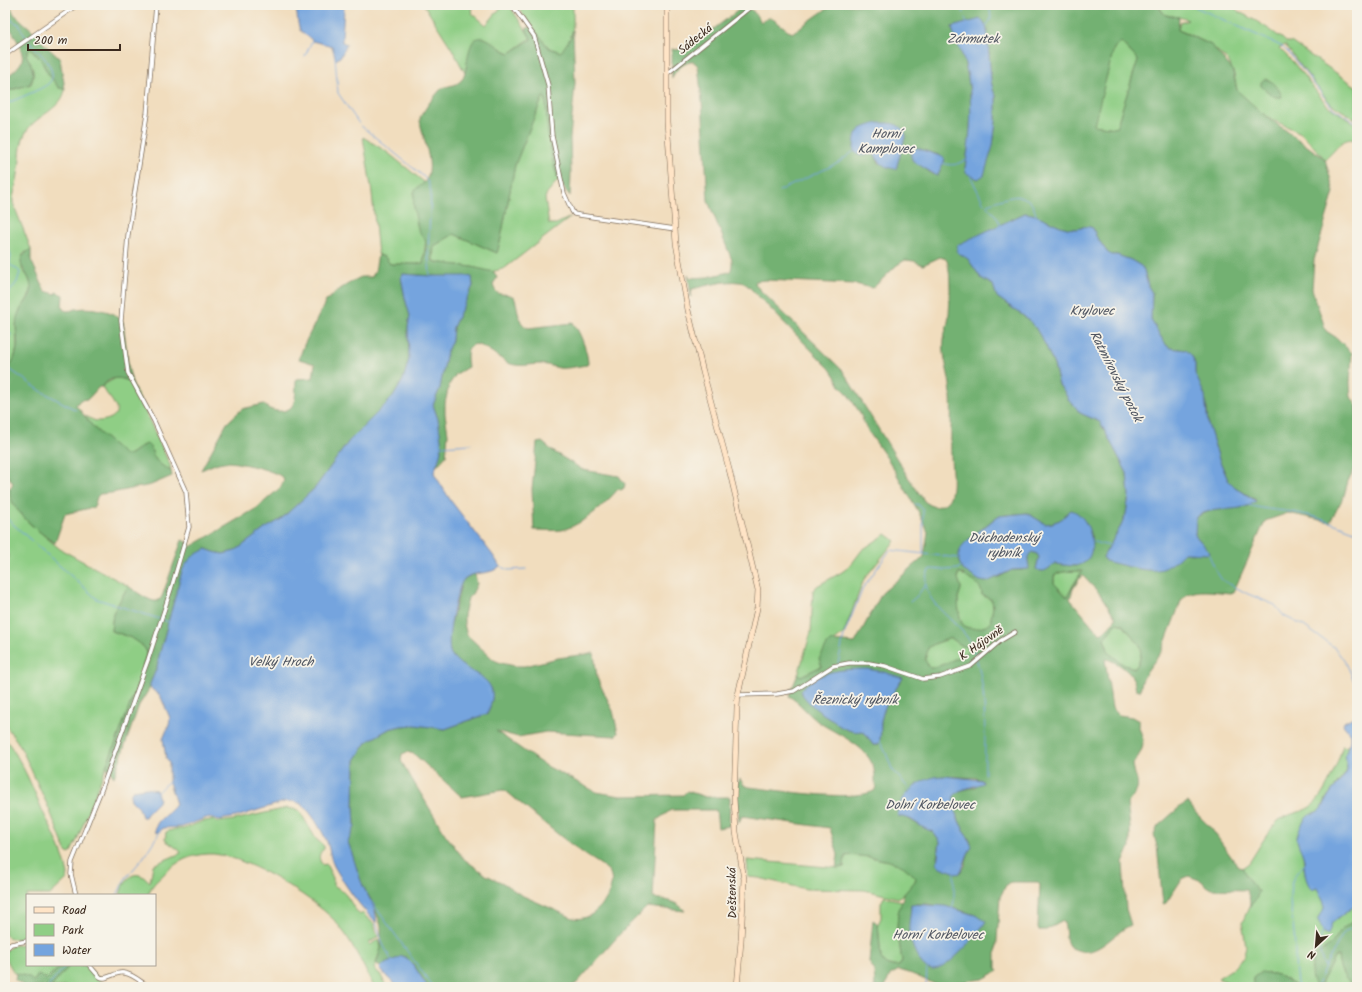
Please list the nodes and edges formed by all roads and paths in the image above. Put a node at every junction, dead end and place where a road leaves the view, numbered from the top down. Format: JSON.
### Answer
{"nodes":[{"id":1,"x":77,"y":5,"type":"edge"},
{"id":2,"x":156,"y":5,"type":"edge"},
{"id":3,"x":512,"y":5,"type":"edge"},
{"id":4,"x":666,"y":5,"type":"edge"},
{"id":5,"x":753,"y":5,"type":"edge"},
{"id":6,"x":5,"y":55,"type":"edge"},
{"id":7,"x":668,"y":73,"type":"junction"},
{"id":8,"x":675,"y":229,"type":"junction"},
{"id":9,"x":1014,"y":632,"type":"dead end"},
{"id":10,"x":738,"y":695,"type":"junction"},
{"id":11,"x":76,"y":894,"type":"edge"},
{"id":12,"x":26,"y":941,"type":"edge"},
{"id":13,"x":5,"y":950,"type":"edge"},
{"id":14,"x":90,"y":966,"type":"edge"},
{"id":15,"x":149,"y":987,"type":"edge"},
{"id":16,"x":737,"y":987,"type":"edge"}],
"edges":[{"from":1,"to":6,"type":"street"},
{"from":2,"to":11,"type":"street"},
{"from":3,"to":8,"type":"street"},
{"from":4,"to":7,"type":"main road","name":"Deštenská"},
{"from":5,"to":7,"type":"street","name":"Sádecká"},
{"from":7,"to":8,"type":"main road","name":"Deštenská"},
{"from":8,"to":10,"type":"main road","name":"Deštenská"},
{"from":9,"to":10,"type":"street","name":"K Hájovně"},
{"from":10,"to":16,"type":"main road","name":"Deštenská"},
{"from":12,"to":13,"type":"street"},
{"from":14,"to":15,"type":"street"}]}
